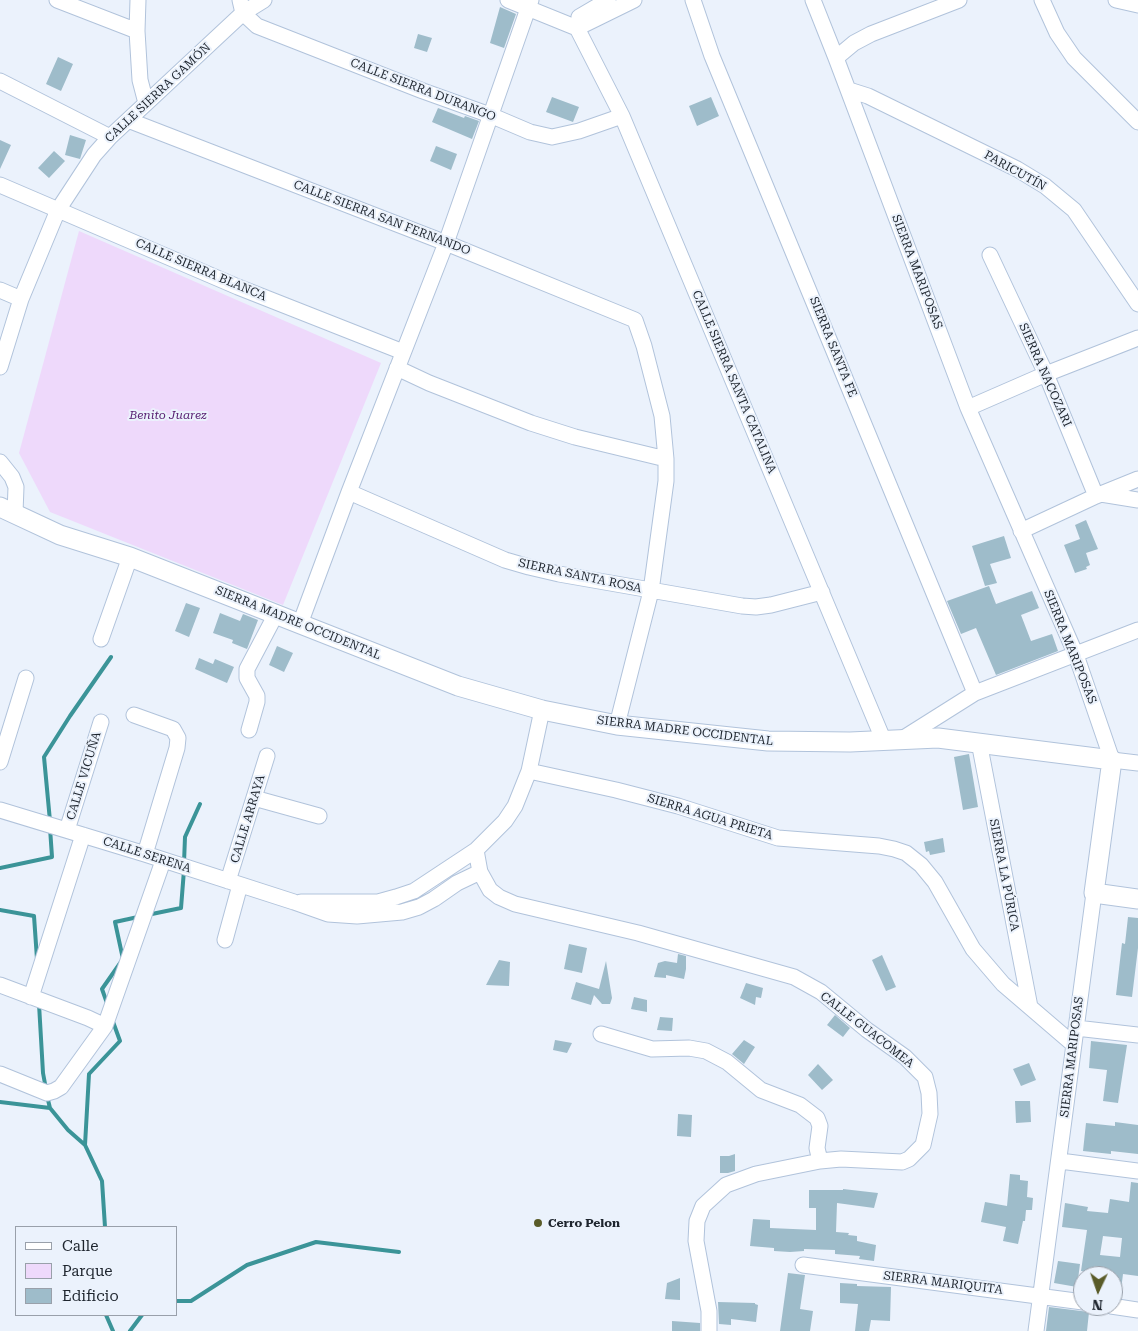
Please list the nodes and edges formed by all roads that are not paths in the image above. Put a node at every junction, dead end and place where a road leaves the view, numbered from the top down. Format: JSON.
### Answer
{"nodes":[{"id":1,"x":57,"y":0,"type":"edge"},
{"id":2,"x":138,"y":0,"type":"edge"},
{"id":3,"x":264,"y":0,"type":"edge"},
{"id":4,"x":508,"y":0,"type":"edge"},
{"id":5,"x":608,"y":0,"type":"edge"},
{"id":6,"x":634,"y":0,"type":"edge"},
{"id":7,"x":693,"y":0,"type":"edge"},
{"id":8,"x":813,"y":0,"type":"edge"},
{"id":9,"x":959,"y":0,"type":"edge"},
{"id":10,"x":1042,"y":0,"type":"edge"},
{"id":11,"x":1116,"y":0,"type":"edge"},
{"id":12,"x":529,"y":4,"type":"edge"},
{"id":13,"x":1138,"y":5,"type":"edge"},
{"id":14,"x":241,"y":7,"type":"edge"},
{"id":15,"x":572,"y":26,"type":"junction"},
{"id":16,"x":137,"y":31,"type":"junction"},
{"id":17,"x":836,"y":58,"type":"junction"},
{"id":18,"x":0,"y":81,"type":"edge"},
{"id":19,"x":848,"y":90,"type":"junction"},
{"id":20,"x":146,"y":103,"type":"junction"},
{"id":21,"x":490,"y":115,"type":"junction"},
{"id":22,"x":622,"y":116,"type":"junction"},
{"id":23,"x":128,"y":120,"type":"junction"},
{"id":24,"x":1138,"y":122,"type":"edge"},
{"id":25,"x":110,"y":137,"type":"junction"},
{"id":26,"x":0,"y":185,"type":"edge"},
{"id":27,"x":58,"y":210,"type":"junction"},
{"id":28,"x":446,"y":242,"type":"junction"},
{"id":29,"x":990,"y":255,"type":"dead end"},
{"id":30,"x":0,"y":290,"type":"edge"},
{"id":31,"x":21,"y":299,"type":"junction"},
{"id":32,"x":1138,"y":304,"type":"edge"},
{"id":33,"x":1138,"y":338,"type":"edge"},
{"id":34,"x":403,"y":352,"type":"junction"},
{"id":35,"x":0,"y":367,"type":"edge"},
{"id":36,"x":397,"y":368,"type":"junction"},
{"id":37,"x":1046,"y":374,"type":"junction"},
{"id":38,"x":968,"y":408,"type":"junction"},
{"id":39,"x":666,"y":459,"type":"junction"},
{"id":40,"x":0,"y":462,"type":"edge"},
{"id":41,"x":1138,"y":479,"type":"edge"},
{"id":42,"x":349,"y":492,"type":"junction"},
{"id":43,"x":1098,"y":495,"type":"junction"},
{"id":44,"x":1138,"y":500,"type":"edge"},
{"id":45,"x":8,"y":510,"type":"edge"},
{"id":46,"x":1021,"y":531,"type":"junction"},
{"id":47,"x":130,"y":557,"type":"junction"},
{"id":48,"x":651,"y":590,"type":"junction"},
{"id":49,"x":822,"y":592,"type":"junction"},
{"id":50,"x":276,"y":614,"type":"junction"},
{"id":51,"x":300,"y":624,"type":"junction"},
{"id":52,"x":1138,"y":630,"type":"edge"},
{"id":53,"x":101,"y":639,"type":"dead end"},
{"id":54,"x":1076,"y":655,"type":"junction"},
{"id":55,"x":26,"y":678,"type":"dead end"},
{"id":56,"x":976,"y":693,"type":"junction"},
{"id":57,"x":542,"y":710,"type":"junction"},
{"id":58,"x":134,"y":715,"type":"dead end"},
{"id":59,"x":101,"y":722,"type":"dead end"},
{"id":60,"x":617,"y":725,"type":"junction"},
{"id":61,"x":249,"y":730,"type":"dead end"},
{"id":62,"x":883,"y":739,"type":"junction"},
{"id":63,"x":902,"y":739,"type":"junction"},
{"id":64,"x":979,"y":742,"type":"junction"},
{"id":65,"x":267,"y":756,"type":"dead end"},
{"id":66,"x":1112,"y":760,"type":"junction"},
{"id":67,"x":0,"y":762,"type":"edge"},
{"id":68,"x":1138,"y":763,"type":"edge"},
{"id":69,"x":529,"y":771,"type":"junction"},
{"id":70,"x":254,"y":798,"type":"junction"},
{"id":71,"x":1,"y":815,"type":"edge"},
{"id":72,"x":319,"y":816,"type":"dead end"},
{"id":73,"x":67,"y":830,"type":"junction"},
{"id":74,"x":83,"y":835,"type":"junction"},
{"id":75,"x":476,"y":850,"type":"junction"},
{"id":76,"x":144,"y":854,"type":"junction"},
{"id":77,"x":163,"y":861,"type":"junction"},
{"id":78,"x":480,"y":872,"type":"junction"},
{"id":79,"x":234,"y":883,"type":"junction"},
{"id":80,"x":1094,"y":893,"type":"junction"},
{"id":81,"x":1138,"y":899,"type":"edge"},
{"id":82,"x":294,"y":902,"type":"junction"},
{"id":83,"x":225,"y":940,"type":"dead end"},
{"id":84,"x":0,"y":985,"type":"edge"},
{"id":85,"x":31,"y":997,"type":"junction"},
{"id":86,"x":1030,"y":1007,"type":"junction"},
{"id":87,"x":105,"y":1026,"type":"junction"},
{"id":88,"x":1076,"y":1028,"type":"junction"},
{"id":89,"x":601,"y":1034,"type":"dead end"},
{"id":90,"x":1138,"y":1036,"type":"edge"},
{"id":91,"x":1073,"y":1044,"type":"junction"},
{"id":92,"x":0,"y":1074,"type":"edge"},
{"id":93,"x":820,"y":1161,"type":"junction"},
{"id":94,"x":1060,"y":1161,"type":"junction"},
{"id":95,"x":1138,"y":1172,"type":"edge"},
{"id":96,"x":803,"y":1266,"type":"dead end"},
{"id":97,"x":1042,"y":1296,"type":"junction"},
{"id":98,"x":1073,"y":1301,"type":"edge"},
{"id":99,"x":1123,"y":1308,"type":"edge"},
{"id":100,"x":1138,"y":1310,"type":"edge"},
{"id":101,"x":709,"y":1331,"type":"edge"},
{"id":102,"x":1036,"y":1331,"type":"edge"}],
"edges":[{"from":1,"to":16,"type":"street"},
{"from":2,"to":16,"type":"street"},
{"from":3,"to":14,"type":"street","name":"CALLE SIERRA GAMÓN"},
{"from":4,"to":12,"type":"street"},
{"from":5,"to":15,"type":"street"},
{"from":6,"to":15,"type":"street"},
{"from":7,"to":56,"type":"street","name":"SIERRA SANTA FE"},
{"from":8,"to":17,"type":"street","name":"SIERRA MARIPOSAS"},
{"from":9,"to":17,"type":"street"},
{"from":10,"to":24,"type":"street"},
{"from":11,"to":13,"type":"street"},
{"from":12,"to":15,"type":"street"},
{"from":12,"to":21,"type":"street"},
{"from":14,"to":20,"type":"street","name":"CALLE SIERRA GAMÓN"},
{"from":14,"to":21,"type":"street","name":"CALLE SIERRA DURANGO"},
{"from":15,"to":22,"type":"street","name":"CALLE SIERRA SANTA CATALINA"},
{"from":16,"to":20,"type":"street"},
{"from":17,"to":19,"type":"street","name":"SIERRA MARIPOSAS"},
{"from":18,"to":25,"type":"street"},
{"from":19,"to":32,"type":"street","name":"PARICUTÍN"},
{"from":19,"to":38,"type":"street","name":"SIERRA MARIPOSAS"},
{"from":20,"to":23,"type":"street","name":"CALLE SIERRA GAMÓN"},
{"from":21,"to":22,"type":"street","name":"CALLE SIERRA DURANGO"},
{"from":21,"to":28,"type":"street"},
{"from":22,"to":49,"type":"street","name":"CALLE SIERRA SANTA CATALINA"},
{"from":23,"to":25,"type":"street","name":"CALLE SIERRA GAMÓN"},
{"from":23,"to":28,"type":"street","name":"CALLE SIERRA SAN FERNANDO"},
{"from":25,"to":27,"type":"street","name":"CALLE SIERRA GAMÓN"},
{"from":26,"to":27,"type":"street","name":"CALLE SIERRA BLANCA"},
{"from":27,"to":31,"type":"street","name":"CALLE SIERRA GAMÓN"},
{"from":27,"to":34,"type":"street","name":"CALLE SIERRA BLANCA"},
{"from":28,"to":34,"type":"street"},
{"from":28,"to":39,"type":"street","name":"CALLE SIERRA SAN FERNANDO"},
{"from":29,"to":37,"type":"street","name":"SIERRA NACOZARI"},
{"from":30,"to":31,"type":"street"},
{"from":31,"to":35,"type":"street","name":"CALLE SIERRA GAMÓN"},
{"from":33,"to":37,"type":"street"},
{"from":34,"to":36,"type":"street"},
{"from":36,"to":39,"type":"street"},
{"from":36,"to":42,"type":"street"},
{"from":37,"to":38,"type":"street"},
{"from":37,"to":43,"type":"street","name":"SIERRA NACOZARI"},
{"from":38,"to":46,"type":"street","name":"SIERRA MARIPOSAS"},
{"from":39,"to":48,"type":"street"},
{"from":40,"to":45,"type":"street"},
{"from":41,"to":43,"type":"street"},
{"from":42,"to":48,"type":"street","name":"SIERRA SANTA ROSA"},
{"from":42,"to":51,"type":"street"},
{"from":43,"to":44,"type":"street"},
{"from":43,"to":46,"type":"street"},
{"from":45,"to":47,"type":"street","name":"SIERRA MADRE OCCIDENTAL"},
{"from":46,"to":54,"type":"street","name":"SIERRA MARIPOSAS"},
{"from":47,"to":50,"type":"street","name":"SIERRA MADRE OCCIDENTAL"},
{"from":47,"to":53,"type":"street"},
{"from":48,"to":49,"type":"street","name":"SIERRA SANTA ROSA"},
{"from":48,"to":60,"type":"street"},
{"from":49,"to":62,"type":"street","name":"CALLE SIERRA SANTA CATALINA"},
{"from":50,"to":51,"type":"street","name":"SIERRA MADRE OCCIDENTAL"},
{"from":50,"to":61,"type":"street"},
{"from":51,"to":57,"type":"street","name":"SIERRA MADRE OCCIDENTAL"},
{"from":52,"to":54,"type":"street"},
{"from":54,"to":56,"type":"street"},
{"from":54,"to":66,"type":"street","name":"SIERRA MARIPOSAS"},
{"from":55,"to":67,"type":"street"},
{"from":56,"to":63,"type":"street"},
{"from":57,"to":60,"type":"street","name":"SIERRA MADRE OCCIDENTAL"},
{"from":57,"to":69,"type":"street","name":"CALLE SERENA"},
{"from":58,"to":76,"type":"street"},
{"from":59,"to":73,"type":"street","name":"CALLE VICUÑA"},
{"from":60,"to":62,"type":"street","name":"SIERRA MADRE OCCIDENTAL"},
{"from":62,"to":63,"type":"street","name":"SIERRA MADRE OCCIDENTAL"},
{"from":63,"to":64,"type":"street","name":"SIERRA MADRE OCCIDENTAL"},
{"from":64,"to":66,"type":"street","name":"SIERRA MADRE OCCIDENTAL"},
{"from":64,"to":86,"type":"street","name":"SIERRA LA PÚRICA"},
{"from":65,"to":70,"type":"street","name":"CALLE ARRAYA"},
{"from":66,"to":68,"type":"street","name":"SIERRA MADRE OCCIDENTAL"},
{"from":66,"to":80,"type":"street","name":"SIERRA MARIPOSAS"},
{"from":69,"to":75,"type":"street","name":"CALLE SERENA"},
{"from":69,"to":86,"type":"street","name":"SIERRA AGUA PRIETA"},
{"from":70,"to":72,"type":"street"},
{"from":70,"to":79,"type":"street","name":"CALLE ARRAYA"},
{"from":71,"to":73,"type":"street","name":"CALLE SERENA"},
{"from":73,"to":74,"type":"street","name":"CALLE SERENA"},
{"from":74,"to":76,"type":"street","name":"CALLE SERENA"},
{"from":74,"to":85,"type":"street"},
{"from":75,"to":78,"type":"street","name":"CALLE GUACOMEA"},
{"from":75,"to":82,"type":"street","name":"CALLE SERENA"},
{"from":76,"to":77,"type":"street","name":"CALLE SERENA"},
{"from":77,"to":79,"type":"street","name":"CALLE SERENA"},
{"from":77,"to":87,"type":"street"},
{"from":78,"to":82,"type":"street","name":"CALLE SERENA"},
{"from":78,"to":93,"type":"street","name":"CALLE GUACOMEA"},
{"from":79,"to":82,"type":"street","name":"CALLE SERENA"},
{"from":79,"to":83,"type":"street","name":"CALLE ARRAYA"},
{"from":80,"to":81,"type":"street"},
{"from":80,"to":88,"type":"street","name":"SIERRA MARIPOSAS"},
{"from":84,"to":85,"type":"street"},
{"from":85,"to":87,"type":"street"},
{"from":86,"to":91,"type":"street","name":"SIERRA AGUA PRIETA"},
{"from":87,"to":92,"type":"street"},
{"from":88,"to":90,"type":"street"},
{"from":88,"to":91,"type":"street","name":"SIERRA MARIPOSAS"},
{"from":89,"to":93,"type":"street"},
{"from":91,"to":94,"type":"street","name":"SIERRA MARIPOSAS"},
{"from":93,"to":101,"type":"street","name":"CALLE GUACOMEA"},
{"from":94,"to":95,"type":"street"},
{"from":94,"to":97,"type":"street","name":"SIERRA MARIPOSAS"},
{"from":96,"to":97,"type":"street","name":"SIERRA MARIQUITA"},
{"from":97,"to":98,"type":"street","name":"SIERRA MARIQUITA"},
{"from":97,"to":102,"type":"street","name":"SIERRA MARIPOSAS"},
{"from":99,"to":100,"type":"street"}]}
